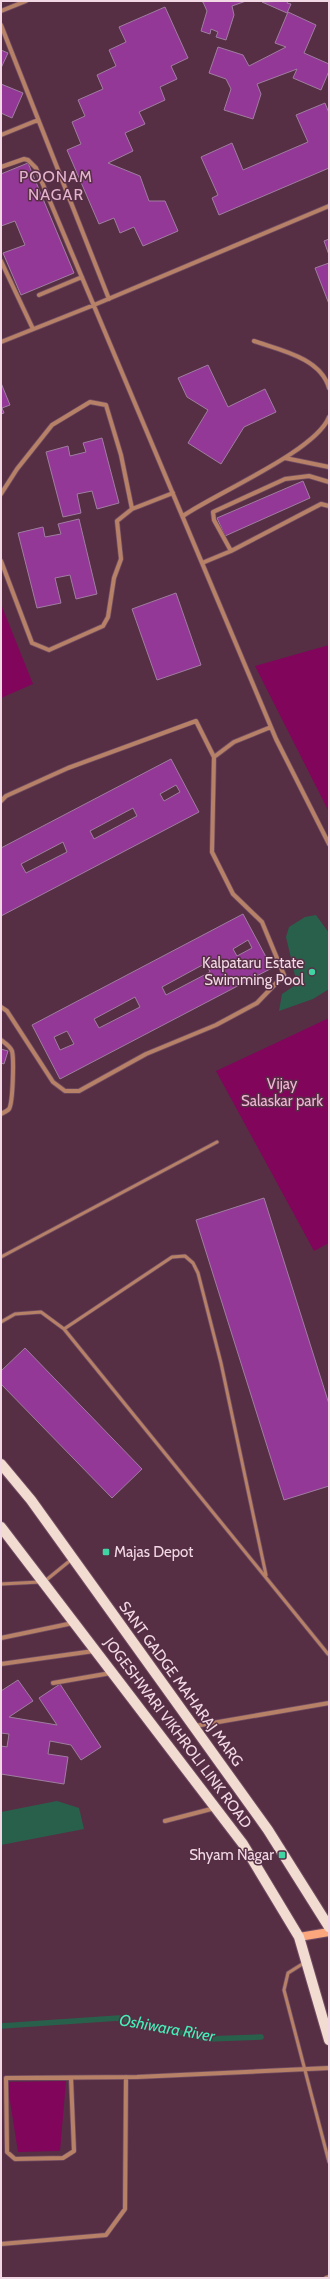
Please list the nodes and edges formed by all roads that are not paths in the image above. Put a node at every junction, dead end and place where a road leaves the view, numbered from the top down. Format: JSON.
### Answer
{"nodes":[{"id":1,"x":26,"y":1,"type":"edge"},
{"id":2,"x":1,"y":11,"type":"edge"},
{"id":3,"x":1,"y":25,"type":"edge"},
{"id":4,"x":38,"y":120,"type":"junction"},
{"id":5,"x":1,"y":135,"type":"edge"},
{"id":6,"x":1,"y":167,"type":"edge"},
{"id":7,"x":329,"y":206,"type":"edge"},
{"id":8,"x":1,"y":261,"type":"edge"},
{"id":9,"x":82,"y":276,"type":"junction"},
{"id":10,"x":39,"y":295,"type":"dead end"},
{"id":11,"x":109,"y":299,"type":"junction"},
{"id":12,"x":94,"y":305,"type":"junction"},
{"id":13,"x":33,"y":329,"type":"junction"},
{"id":14,"x":254,"y":341,"type":"dead end"},
{"id":15,"x":1,"y":342,"type":"edge"},
{"id":16,"x":329,"y":388,"type":"edge"},
{"id":17,"x":329,"y":417,"type":"edge"},
{"id":18,"x":284,"y":458,"type":"junction"},
{"id":19,"x":329,"y":467,"type":"edge"},
{"id":20,"x":329,"y":482,"type":"edge"},
{"id":21,"x":173,"y":493,"type":"junction"},
{"id":22,"x":1,"y":494,"type":"edge"},
{"id":23,"x":329,"y":506,"type":"edge"},
{"id":24,"x":132,"y":509,"type":"junction"},
{"id":25,"x":183,"y":516,"type":"junction"},
{"id":26,"x":231,"y":551,"type":"junction"},
{"id":27,"x":1,"y":561,"type":"edge"},
{"id":28,"x":202,"y":563,"type":"junction"},
{"id":29,"x":271,"y":727,"type":"junction"},
{"id":30,"x":214,"y":757,"type":"junction"},
{"id":31,"x":1,"y":800,"type":"edge"},
{"id":32,"x":329,"y":844,"type":"edge"},
{"id":33,"x":1,"y":1007,"type":"edge"},
{"id":34,"x":1,"y":1040,"type":"edge"},
{"id":35,"x":1,"y":1114,"type":"edge"},
{"id":36,"x":217,"y":1142,"type":"dead end"},
{"id":37,"x":1,"y":1257,"type":"edge"},
{"id":38,"x":1,"y":1322,"type":"edge"},
{"id":39,"x":64,"y":1329,"type":"junction"},
{"id":40,"x":1,"y":1464,"type":"edge"},
{"id":41,"x":1,"y":1527,"type":"edge"},
{"id":42,"x":72,"y":1559,"type":"junction"},
{"id":43,"x":266,"y":1577,"type":"junction"},
{"id":44,"x":44,"y":1582,"type":"junction"},
{"id":45,"x":1,"y":1584,"type":"edge"},
{"id":46,"x":76,"y":1623,"type":"junction"},
{"id":47,"x":1,"y":1638,"type":"edge"},
{"id":48,"x":96,"y":1650,"type":"junction"},
{"id":49,"x":328,"y":1654,"type":"edge"},
{"id":50,"x":1,"y":1664,"type":"edge"},
{"id":51,"x":113,"y":1673,"type":"junction"},
{"id":52,"x":53,"y":1683,"type":"dead end"},
{"id":53,"x":329,"y":1702,"type":"edge"},
{"id":54,"x":193,"y":1726,"type":"junction"},
{"id":55,"x":215,"y":1808,"type":"junction"},
{"id":56,"x":165,"y":1821,"type":"dead end"},
{"id":57,"x":329,"y":1926,"type":"edge"},
{"id":58,"x":329,"y":1932,"type":"edge"},
{"id":59,"x":299,"y":1937,"type":"junction"},
{"id":60,"x":306,"y":1962,"type":"junction"},
{"id":61,"x":329,"y":2040,"type":"edge"},
{"id":62,"x":329,"y":2068,"type":"edge"},
{"id":63,"x":304,"y":2069,"type":"junction"},
{"id":64,"x":126,"y":2077,"type":"junction"},
{"id":65,"x":71,"y":2078,"type":"junction"},
{"id":66,"x":3,"y":2079,"type":"edge"},
{"id":67,"x":329,"y":2162,"type":"edge"},
{"id":68,"x":1,"y":2244,"type":"edge"},
{"id":69,"x":329,"y":2277,"type":"edge"},
{"id":70,"x":326,"y":2278,"type":"edge"}],
"edges":[{"from":1,"to":2,"type":"street"},
{"from":3,"to":4,"type":"street"},
{"from":4,"to":5,"type":"street"},
{"from":4,"to":11,"type":"street"},
{"from":6,"to":9,"type":"street"},
{"from":7,"to":11,"type":"street"},
{"from":8,"to":13,"type":"street"},
{"from":9,"to":10,"type":"street"},
{"from":9,"to":12,"type":"street"},
{"from":11,"to":12,"type":"street"},
{"from":12,"to":13,"type":"street"},
{"from":12,"to":21,"type":"street"},
{"from":13,"to":15,"type":"street"},
{"from":14,"to":16,"type":"street"},
{"from":17,"to":18,"type":"street"},
{"from":18,"to":19,"type":"street"},
{"from":18,"to":25,"type":"street"},
{"from":20,"to":26,"type":"street"},
{"from":21,"to":24,"type":"street"},
{"from":21,"to":25,"type":"street"},
{"from":22,"to":24,"type":"street"},
{"from":23,"to":26,"type":"street"},
{"from":24,"to":27,"type":"street"},
{"from":25,"to":28,"type":"street"},
{"from":26,"to":28,"type":"street"},
{"from":28,"to":29,"type":"street"},
{"from":29,"to":30,"type":"street"},
{"from":29,"to":32,"type":"street"},
{"from":30,"to":31,"type":"street"},
{"from":30,"to":33,"type":"street"},
{"from":34,"to":35,"type":"street"},
{"from":36,"to":37,"type":"lane"},
{"from":38,"to":39,"type":"lane"},
{"from":39,"to":43,"type":"lane"},
{"from":39,"to":43,"type":"lane"},
{"from":40,"to":42,"type":"main road","name":"SANT GADGE MAHARAJ MARG"},
{"from":41,"to":44,"type":"main road","name":"JOGESHWARI VIKHROLI LINK ROAD"},
{"from":42,"to":44,"type":"lane"},
{"from":42,"to":54,"type":"main road","name":"SANT GADGE MAHARAJ MARG"},
{"from":43,"to":49,"type":"lane"},
{"from":44,"to":45,"type":"lane"},
{"from":44,"to":46,"type":"main road","name":"JOGESHWARI VIKHROLI LINK ROAD"},
{"from":46,"to":47,"type":"street"},
{"from":46,"to":48,"type":"main road","name":"JOGESHWARI VIKHROLI LINK ROAD"},
{"from":48,"to":50,"type":"street"},
{"from":48,"to":51,"type":"main road","name":"JOGESHWARI VIKHROLI LINK ROAD"},
{"from":51,"to":52,"type":"street"},
{"from":51,"to":55,"type":"main road","name":"JOGESHWARI VIKHROLI LINK ROAD"},
{"from":53,"to":54,"type":"street"},
{"from":54,"to":57,"type":"main road","name":"SANT GADGE MAHARAJ MARG"},
{"from":55,"to":56,"type":"street"},
{"from":55,"to":59,"type":"main road","name":"JOGESHWARI VIKHROLI LINK ROAD"},
{"from":58,"to":59,"type":"main road"},
{"from":59,"to":60,"type":"main road","name":"JOGESHWARI VIKHROLI LINK ROAD"},
{"from":60,"to":61,"type":"main road","name":"JOGESHWARI VIKHROLI LINK ROAD"},
{"from":60,"to":63,"type":"lane"},
{"from":62,"to":63,"type":"street"},
{"from":63,"to":64,"type":"street"},
{"from":63,"to":67,"type":"lane"},
{"from":64,"to":65,"type":"street"},
{"from":64,"to":68,"type":"street"},
{"from":65,"to":66,"type":"street"},
{"from":65,"to":66,"type":"street"},
{"from":69,"to":70,"type":"street"}]}
